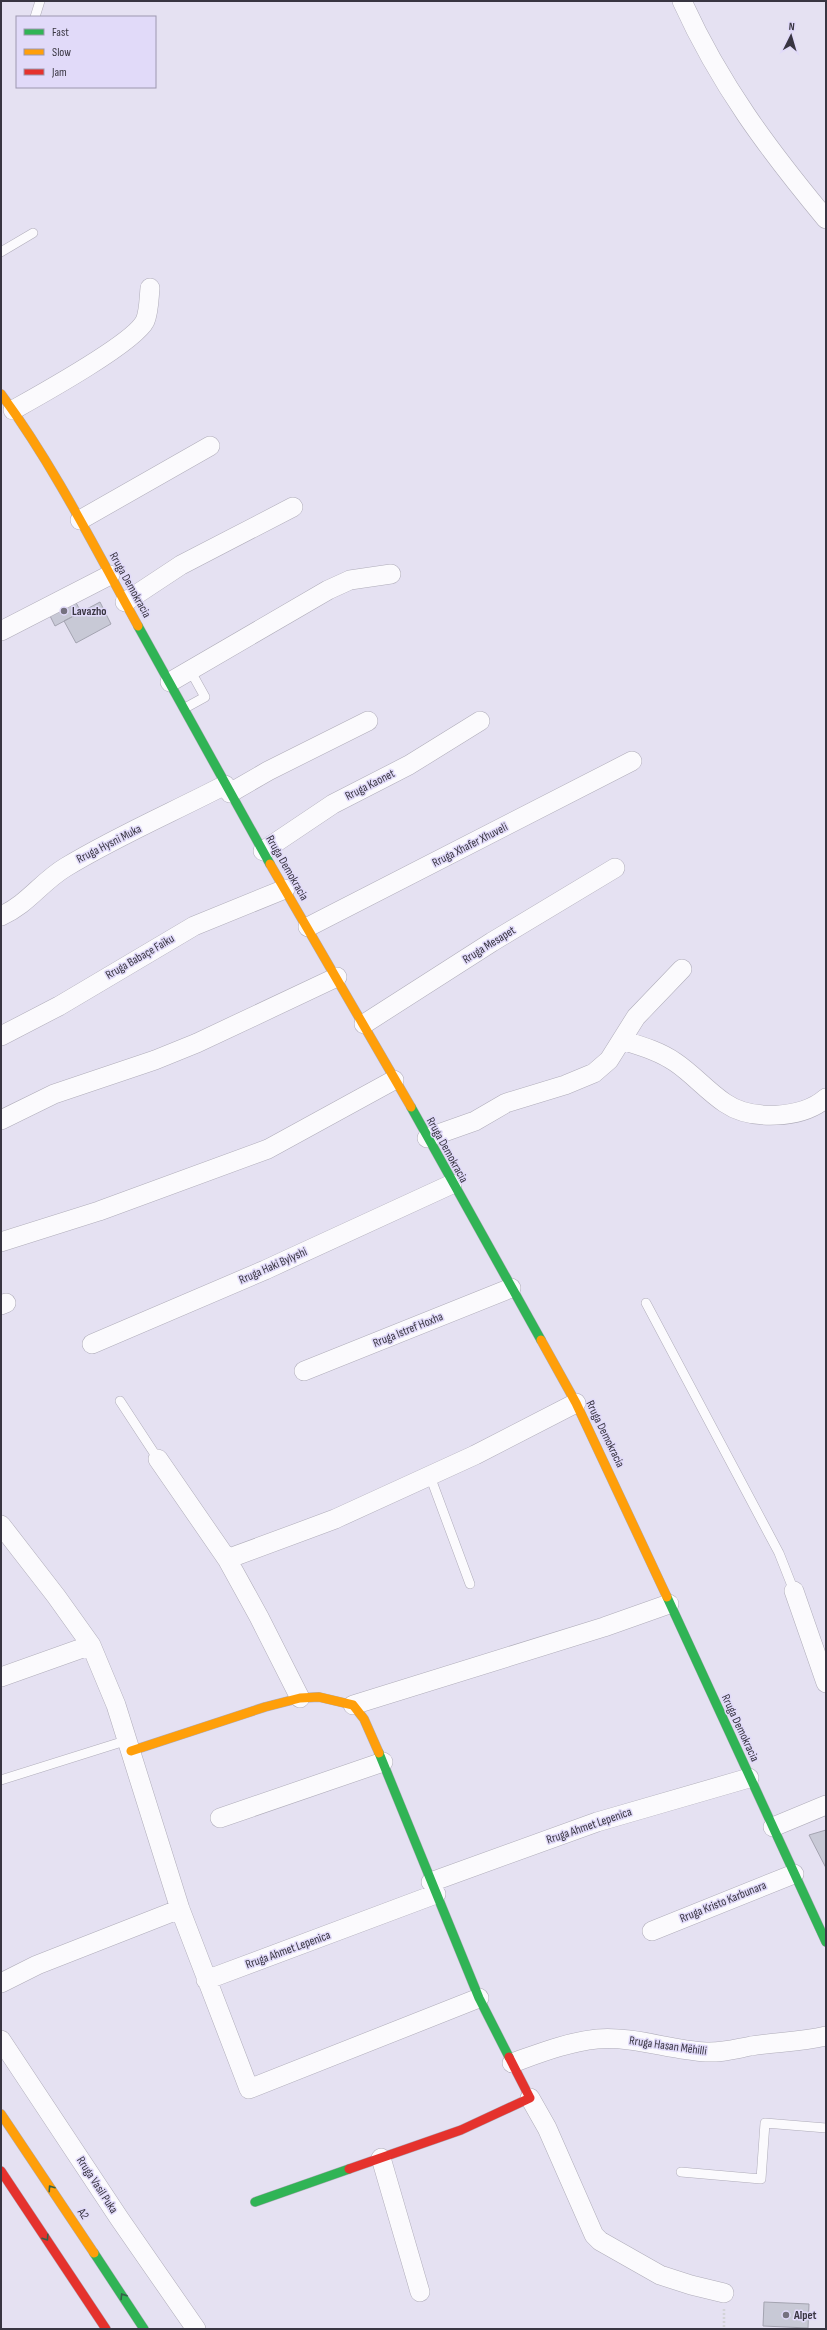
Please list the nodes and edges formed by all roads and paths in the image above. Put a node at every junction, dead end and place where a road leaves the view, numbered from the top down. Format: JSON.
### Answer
{"nodes":[{"id":1,"x":40,"y":1,"type":"edge"},
{"id":2,"x":682,"y":1,"type":"edge"},
{"id":3,"x":35,"y":16,"type":"edge"},
{"id":4,"x":826,"y":219,"type":"edge"},
{"id":5,"x":33,"y":233,"type":"dead end"},
{"id":6,"x":1,"y":252,"type":"edge"},
{"id":7,"x":150,"y":288,"type":"dead end"},
{"id":8,"x":1,"y":394,"type":"edge"},
{"id":9,"x":13,"y":410,"type":"junction"},
{"id":10,"x":210,"y":446,"type":"dead end"},
{"id":11,"x":293,"y":507,"type":"dead end"},
{"id":12,"x":80,"y":520,"type":"junction"},
{"id":13,"x":391,"y":574,"type":"dead end"},
{"id":14,"x":110,"y":575,"type":"junction"},
{"id":15,"x":125,"y":602,"type":"junction"},
{"id":16,"x":1,"y":631,"type":"edge"},
{"id":17,"x":190,"y":670,"type":"junction"},
{"id":18,"x":170,"y":682,"type":"junction"},
{"id":19,"x":185,"y":708,"type":"junction"},
{"id":20,"x":368,"y":721,"type":"dead end"},
{"id":21,"x":480,"y":721,"type":"dead end"},
{"id":22,"x":632,"y":761,"type":"dead end"},
{"id":23,"x":228,"y":789,"type":"junction"},
{"id":24,"x":263,"y":851,"type":"junction"},
{"id":25,"x":615,"y":868,"type":"dead end"},
{"id":26,"x":284,"y":889,"type":"junction"},
{"id":27,"x":1,"y":916,"type":"edge"},
{"id":28,"x":308,"y":927,"type":"junction"},
{"id":29,"x":682,"y":969,"type":"dead end"},
{"id":30,"x":337,"y":977,"type":"junction"},
{"id":31,"x":364,"y":1024,"type":"junction"},
{"id":32,"x":1,"y":1036,"type":"edge"},
{"id":33,"x":622,"y":1040,"type":"junction"},
{"id":34,"x":394,"y":1080,"type":"junction"},
{"id":35,"x":826,"y":1098,"type":"edge"},
{"id":36,"x":1,"y":1120,"type":"edge"},
{"id":37,"x":427,"y":1138,"type":"junction"},
{"id":38,"x":452,"y":1184,"type":"junction"},
{"id":39,"x":1,"y":1242,"type":"edge"},
{"id":40,"x":511,"y":1288,"type":"junction"},
{"id":41,"x":646,"y":1303,"type":"dead end"},
{"id":42,"x":92,"y":1344,"type":"dead end"},
{"id":43,"x":304,"y":1371,"type":"dead end"},
{"id":44,"x":120,"y":1401,"type":"dead end"},
{"id":45,"x":576,"y":1403,"type":"junction"},
{"id":46,"x":158,"y":1459,"type":"joint"},
{"id":47,"x":430,"y":1476,"type":"junction"},
{"id":48,"x":1,"y":1524,"type":"edge"},
{"id":49,"x":9,"y":1547,"type":"edge"},
{"id":50,"x":227,"y":1559,"type":"junction"},
{"id":51,"x":470,"y":1584,"type":"dead end"},
{"id":52,"x":794,"y":1591,"type":"joint"},
{"id":53,"x":669,"y":1604,"type":"junction"},
{"id":54,"x":91,"y":1645,"type":"junction"},
{"id":55,"x":1,"y":1677,"type":"edge"},
{"id":56,"x":826,"y":1683,"type":"edge"},
{"id":57,"x":300,"y":1698,"type":"junction"},
{"id":58,"x":353,"y":1706,"type":"junction"},
{"id":59,"x":130,"y":1745,"type":"junction"},
{"id":60,"x":383,"y":1762,"type":"junction"},
{"id":61,"x":749,"y":1778,"type":"junction"},
{"id":62,"x":2,"y":1780,"type":"edge"},
{"id":63,"x":826,"y":1805,"type":"edge"},
{"id":64,"x":220,"y":1818,"type":"dead end"},
{"id":65,"x":773,"y":1827,"type":"junction"},
{"id":66,"x":794,"y":1874,"type":"junction"},
{"id":67,"x":434,"y":1888,"type":"junction"},
{"id":68,"x":180,"y":1909,"type":"junction"},
{"id":69,"x":652,"y":1931,"type":"dead end"},
{"id":70,"x":826,"y":1942,"type":"edge"},
{"id":71,"x":6,"y":1980,"type":"edge"},
{"id":72,"x":206,"y":1980,"type":"junction"},
{"id":73,"x":479,"y":1998,"type":"junction"},
{"id":74,"x":826,"y":2036,"type":"edge"},
{"id":75,"x":1,"y":2040,"type":"edge"},
{"id":76,"x":512,"y":2062,"type":"junction"},
{"id":77,"x":530,"y":2098,"type":"junction"},
{"id":78,"x":1,"y":2114,"type":"edge"},
{"id":79,"x":826,"y":2128,"type":"edge"},
{"id":80,"x":381,"y":2158,"type":"junction"},
{"id":81,"x":1,"y":2171,"type":"edge"},
{"id":82,"x":681,"y":2172,"type":"dead end"},
{"id":83,"x":255,"y":2202,"type":"dead end"},
{"id":84,"x":420,"y":2292,"type":"dead end"},
{"id":85,"x":724,"y":2293,"type":"dead end"},
{"id":86,"x":106,"y":2329,"type":"edge"},
{"id":87,"x":144,"y":2329,"type":"edge"},
{"id":88,"x":196,"y":2329,"type":"edge"}],
"edges":[{"from":1,"to":3,"type":"lane"},
{"from":2,"to":4,"type":"street"},
{"from":5,"to":6,"type":"lane"},
{"from":7,"to":9,"type":"street"},
{"from":8,"to":9,"type":"main road","name":"Rruga Demokracia"},
{"from":9,"to":12,"type":"main road","name":"Rruga Demokracia"},
{"from":10,"to":12,"type":"street"},
{"from":11,"to":15,"type":"street"},
{"from":12,"to":14,"type":"main road","name":"Rruga Demokracia"},
{"from":13,"to":17,"type":"street"},
{"from":14,"to":15,"type":"main road","name":"Rruga Demokracia"},
{"from":14,"to":16,"type":"street"},
{"from":15,"to":18,"type":"main road","name":"Rruga Demokracia"},
{"from":17,"to":18,"type":"street"},
{"from":17,"to":19,"type":"lane"},
{"from":18,"to":19,"type":"main road","name":"Rruga Demokracia"},
{"from":19,"to":23,"type":"main road","name":"Rruga Demokracia"},
{"from":20,"to":23,"type":"street","name":"Rruga Hysni Muka"},
{"from":21,"to":24,"type":"street","name":"Rruga Kaonet"},
{"from":22,"to":28,"type":"street","name":"Rruga Xhafer Xhuveli"},
{"from":23,"to":24,"type":"main road","name":"Rruga Demokracia"},
{"from":23,"to":27,"type":"street","name":"Rruga Hysni Muka"},
{"from":24,"to":26,"type":"main road","name":"Rruga Demokracia"},
{"from":25,"to":31,"type":"street","name":"Rruga Mesapet"},
{"from":26,"to":28,"type":"main road","name":"Rruga Demokracia"},
{"from":26,"to":32,"type":"street","name":"Rruga Babaçe Faiku"},
{"from":28,"to":30,"type":"main road","name":"Rruga Demokracia"},
{"from":29,"to":33,"type":"street"},
{"from":30,"to":31,"type":"main road","name":"Rruga Demokracia"},
{"from":30,"to":36,"type":"street"},
{"from":31,"to":34,"type":"main road","name":"Rruga Demokracia"},
{"from":33,"to":35,"type":"street"},
{"from":33,"to":37,"type":"street"},
{"from":34,"to":37,"type":"main road","name":"Rruga Demokracia"},
{"from":34,"to":39,"type":"street"},
{"from":37,"to":38,"type":"main road","name":"Rruga Demokracia"},
{"from":38,"to":40,"type":"main road","name":"Rruga Demokracia"},
{"from":38,"to":42,"type":"street","name":"Rruga Haki Bylyshi"},
{"from":40,"to":43,"type":"street","name":"Rruga Istref Hoxha"},
{"from":40,"to":45,"type":"main road","name":"Rruga Demokracia"},
{"from":41,"to":52,"type":"lane"},
{"from":44,"to":46,"type":"lane"},
{"from":45,"to":47,"type":"street"},
{"from":45,"to":53,"type":"main road","name":"Rruga Demokracia"},
{"from":46,"to":50,"type":"street"},
{"from":47,"to":50,"type":"street"},
{"from":47,"to":51,"type":"lane"},
{"from":48,"to":49,"type":"street"},
{"from":49,"to":54,"type":"street"},
{"from":50,"to":57,"type":"street"},
{"from":52,"to":56,"type":"street"},
{"from":53,"to":58,"type":"street"},
{"from":53,"to":61,"type":"main road","name":"Rruga Demokracia"},
{"from":54,"to":55,"type":"street"},
{"from":54,"to":59,"type":"street"},
{"from":57,"to":58,"type":"main road"},
{"from":57,"to":59,"type":"main road"},
{"from":58,"to":60,"type":"main road"},
{"from":59,"to":62,"type":"lane"},
{"from":59,"to":68,"type":"street"},
{"from":60,"to":64,"type":"street"},
{"from":60,"to":67,"type":"main road"},
{"from":61,"to":65,"type":"main road","name":"Rruga Demokracia"},
{"from":61,"to":67,"type":"street","name":"Rruga Ahmet Lepenica"},
{"from":63,"to":65,"type":"street"},
{"from":65,"to":66,"type":"main road","name":"Rruga Demokracia"},
{"from":66,"to":69,"type":"street","name":"Rruga Kristo Karbunara"},
{"from":66,"to":70,"type":"main road","name":"Rruga Demokracia"},
{"from":67,"to":72,"type":"street","name":"Rruga Ahmet Lepenica"},
{"from":67,"to":73,"type":"main road"},
{"from":68,"to":71,"type":"street"},
{"from":68,"to":72,"type":"street"},
{"from":72,"to":73,"type":"street"},
{"from":73,"to":76,"type":"main road"},
{"from":74,"to":76,"type":"street","name":"Rruga Hasan Mëhilli"},
{"from":75,"to":88,"type":"street","name":"Rruga Vasil Puka"},
{"from":76,"to":77,"type":"main road"},
{"from":77,"to":80,"type":"main road"},
{"from":77,"to":85,"type":"street"},
{"from":87,"to":78,"type":"main road","name":"A2","one_way":true},
{"from":79,"to":82,"type":"lane"},
{"from":80,"to":83,"type":"main road"},
{"from":80,"to":84,"type":"street"},
{"from":81,"to":86,"type":"main road","one_way":true}]}
